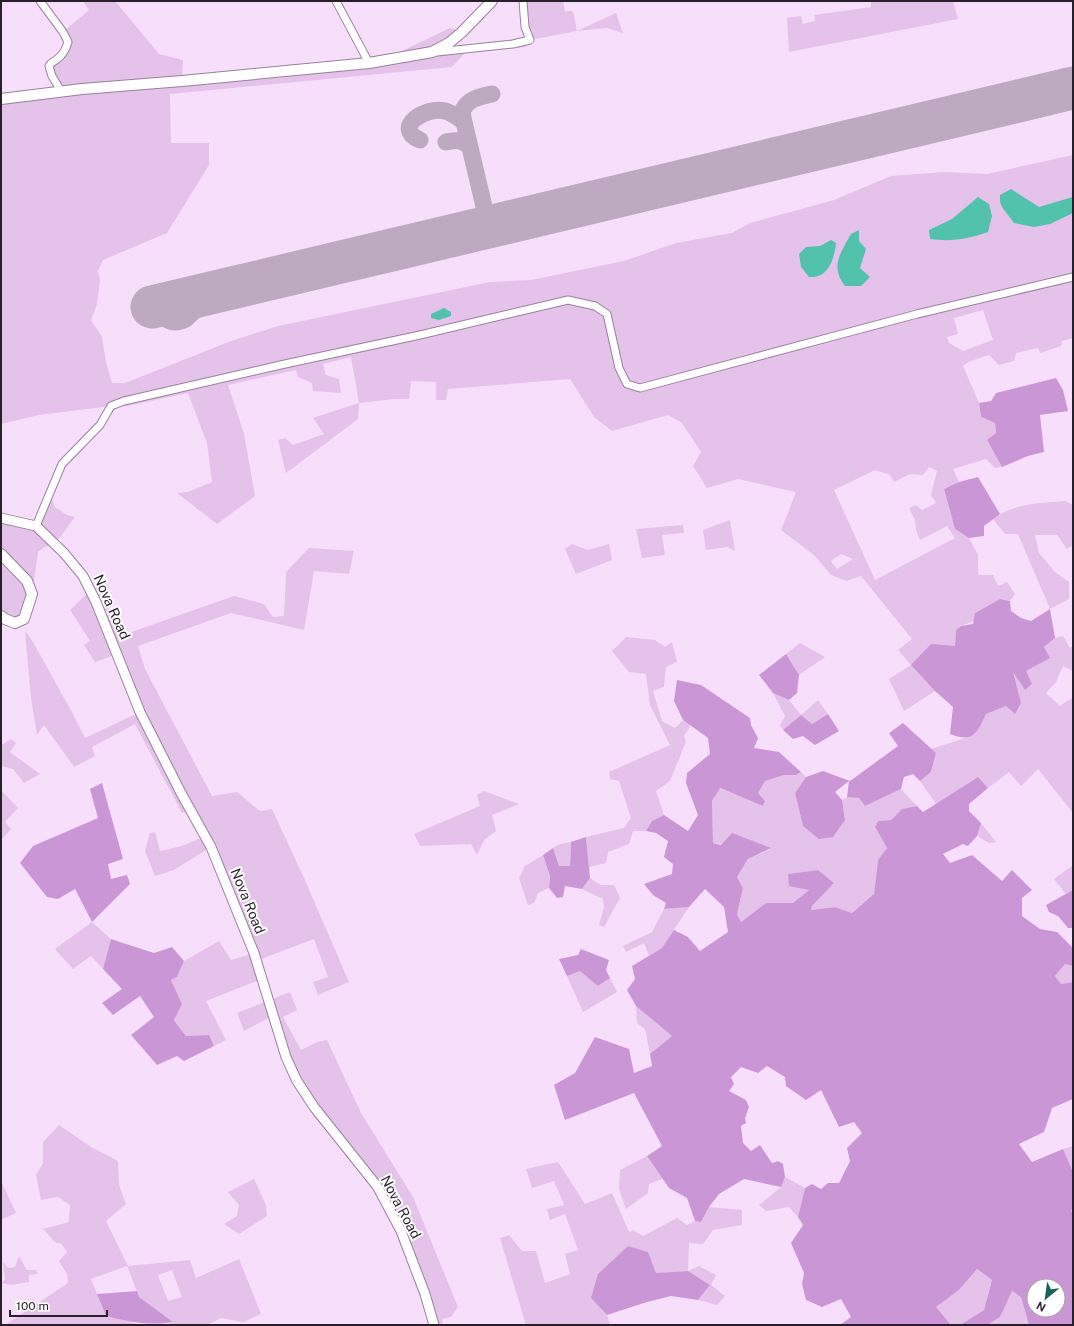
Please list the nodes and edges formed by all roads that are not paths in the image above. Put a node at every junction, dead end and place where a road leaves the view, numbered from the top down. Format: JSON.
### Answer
{"nodes":[{"id":1,"x":40,"y":1,"type":"edge"},
{"id":2,"x":336,"y":1,"type":"edge"},
{"id":3,"x":492,"y":1,"type":"edge"},
{"id":4,"x":523,"y":1,"type":"edge"},
{"id":5,"x":432,"y":52,"type":"junction"},
{"id":6,"x":368,"y":63,"type":"junction"},
{"id":7,"x":61,"y":92,"type":"junction"},
{"id":8,"x":1,"y":99,"type":"edge"},
{"id":9,"x":1073,"y":277,"type":"edge"},
{"id":10,"x":1,"y":518,"type":"edge"},
{"id":11,"x":36,"y":526,"type":"junction"},
{"id":12,"x":1,"y":554,"type":"edge"},
{"id":13,"x":1,"y":616,"type":"edge"},
{"id":14,"x":434,"y":1325,"type":"edge"}],
"edges":[{"from":1,"to":7,"type":"street"},
{"from":2,"to":6,"type":"street"},
{"from":3,"to":5,"type":"main road"},
{"from":4,"to":5,"type":"street"},
{"from":5,"to":6,"type":"main road"},
{"from":6,"to":7,"type":"main road"},
{"from":7,"to":8,"type":"main road"},
{"from":9,"to":11,"type":"street"},
{"from":10,"to":11,"type":"street"},
{"from":11,"to":14,"type":"street","name":"Nova Road"},
{"from":12,"to":13,"type":"main road"}]}
